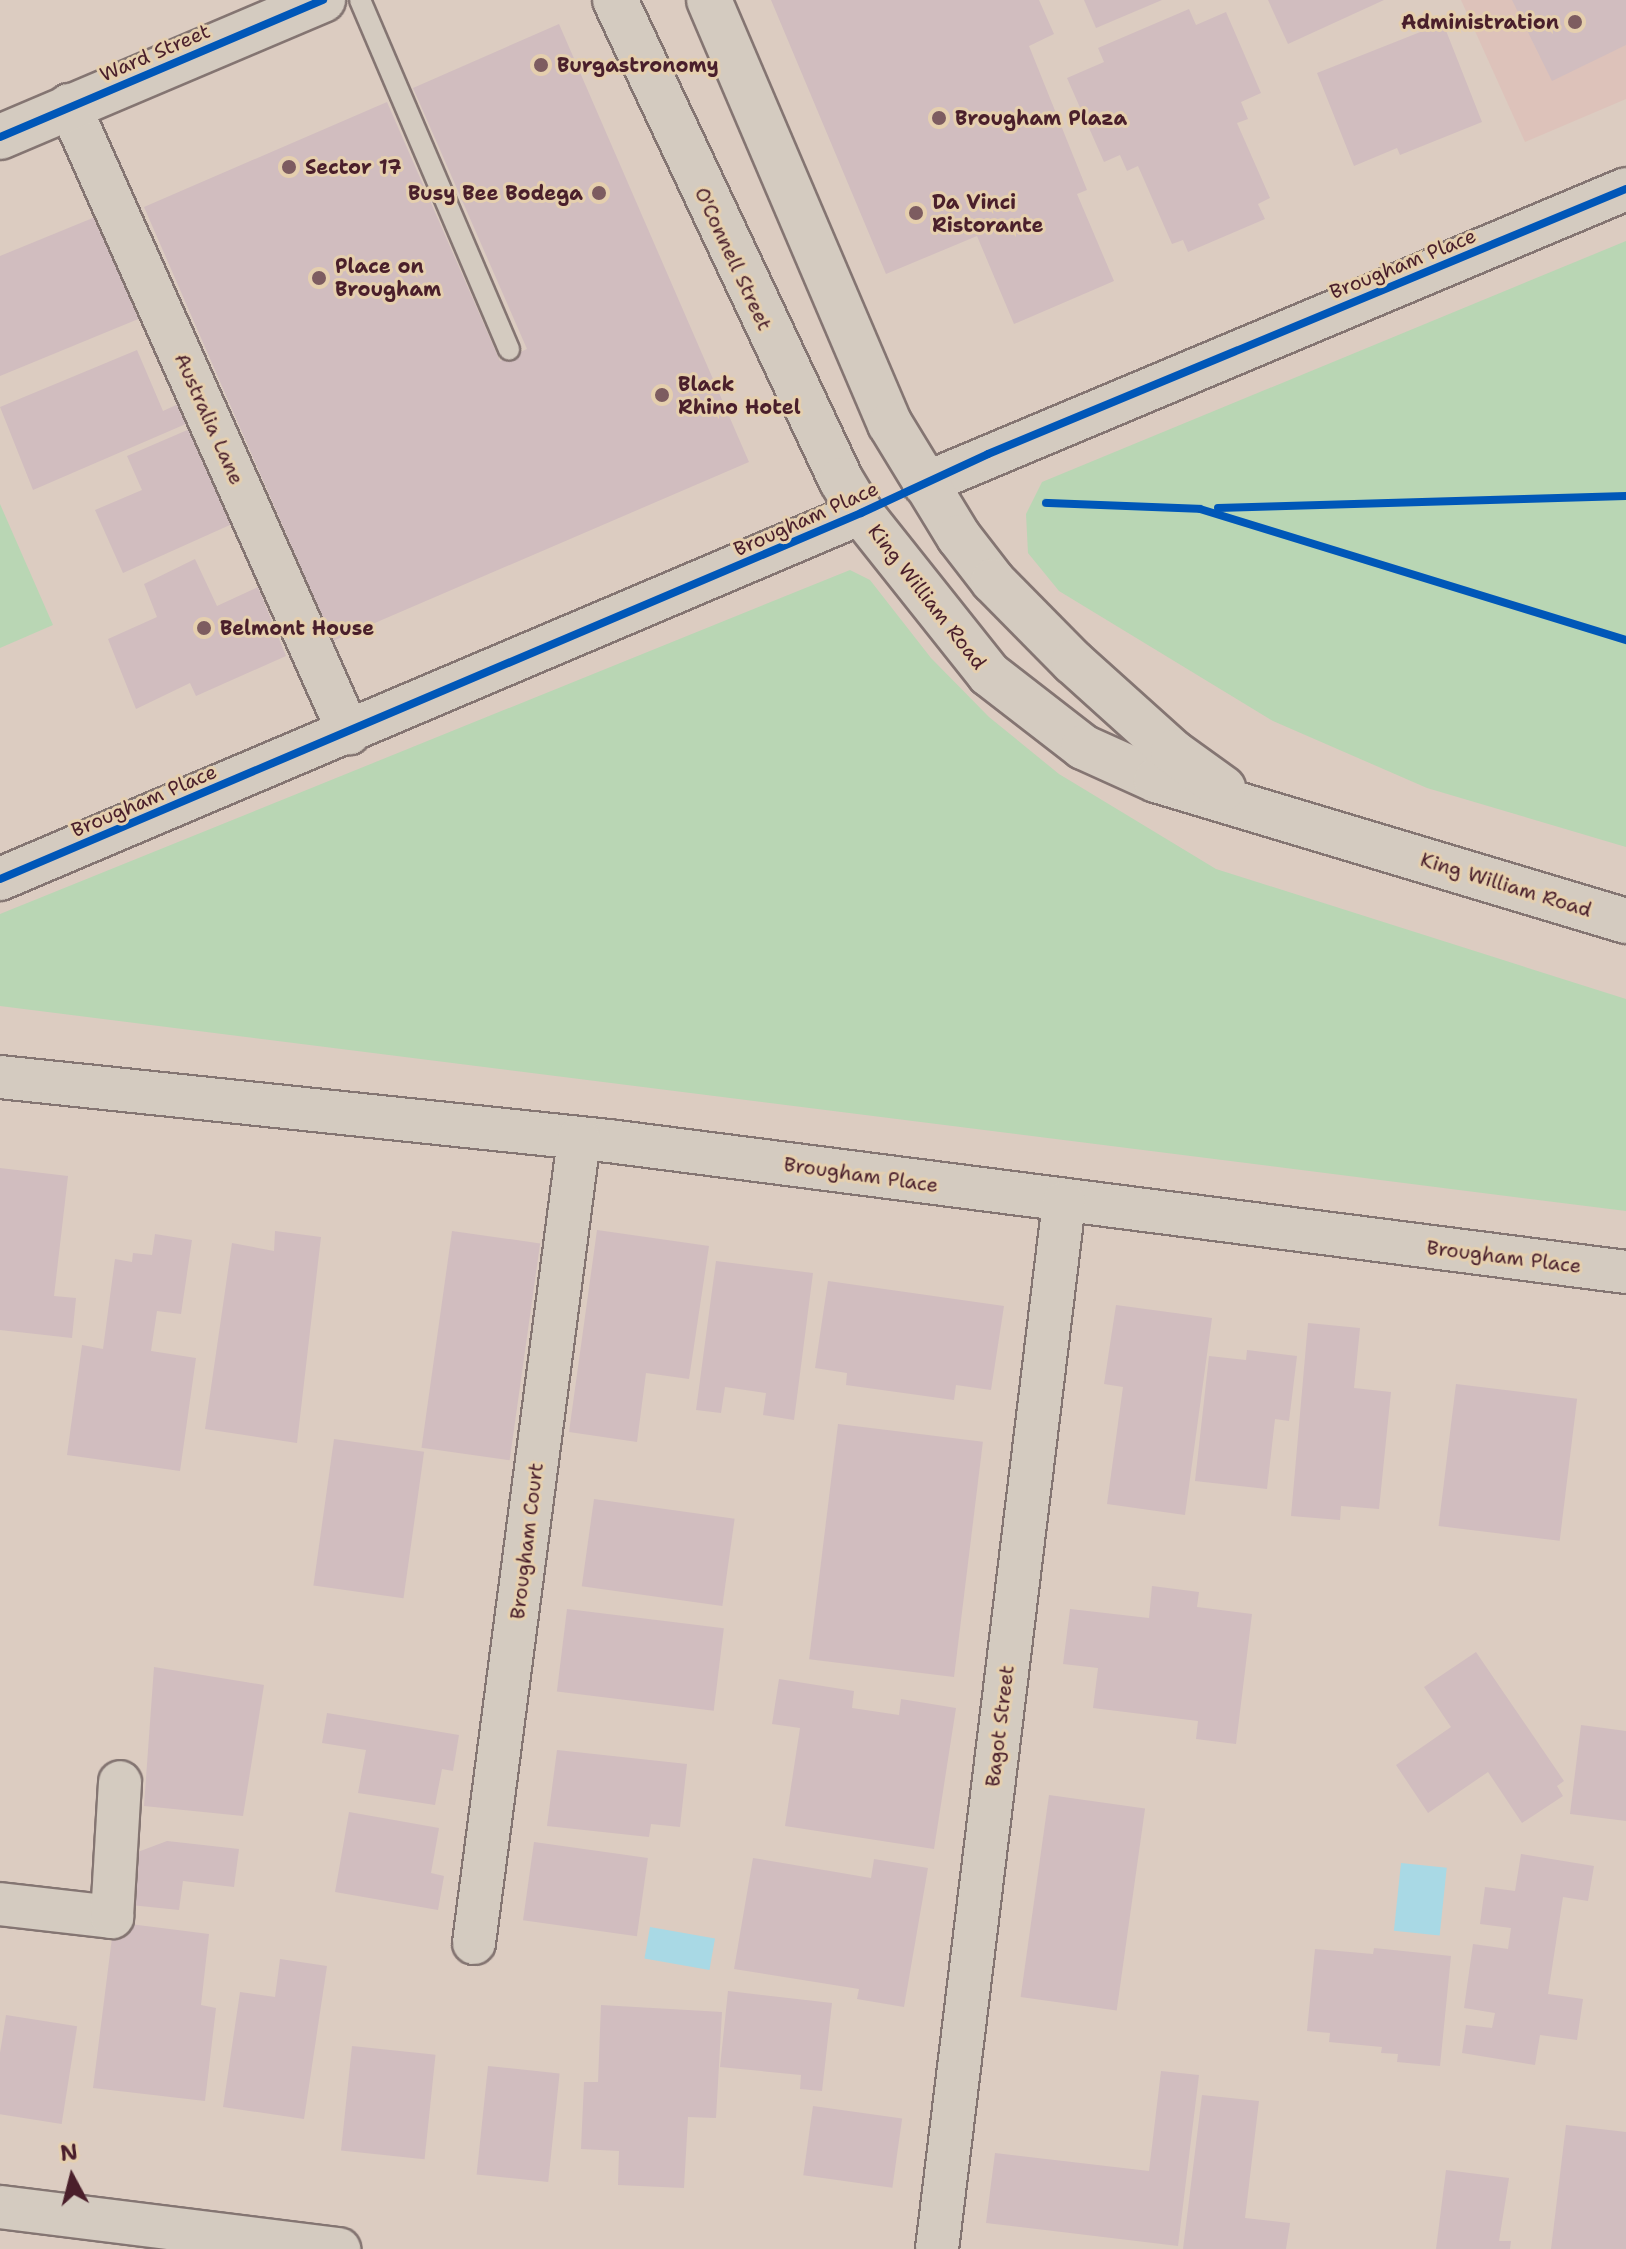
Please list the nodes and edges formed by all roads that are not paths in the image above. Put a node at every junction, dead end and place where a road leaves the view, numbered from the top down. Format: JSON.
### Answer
{"nodes":[{"id":1,"x":323,"y":0,"type":"edge"},
{"id":2,"x":360,"y":0,"type":"edge"},
{"id":3,"x":615,"y":0,"type":"edge"},
{"id":4,"x":709,"y":0,"type":"edge"},
{"id":5,"x":69,"y":105,"type":"junction"},
{"id":6,"x":0,"y":137,"type":"edge"},
{"id":7,"x":1626,"y":189,"type":"edge"},
{"id":8,"x":509,"y":350,"type":"dead end"},
{"id":9,"x":924,"y":484,"type":"junction"},
{"id":10,"x":861,"y":513,"type":"junction"},
{"id":11,"x":349,"y":733,"type":"junction"},
{"id":12,"x":1249,"y":805,"type":"junction"},
{"id":13,"x":0,"y":879,"type":"edge"},
{"id":14,"x":1626,"y":921,"type":"edge"},
{"id":15,"x":0,"y":1077,"type":"edge"},
{"id":16,"x":579,"y":1139,"type":"junction"},
{"id":17,"x":1064,"y":1203,"type":"junction"},
{"id":18,"x":1626,"y":1272,"type":"edge"},
{"id":19,"x":120,"y":1782,"type":"dead end"},
{"id":20,"x":0,"y":1904,"type":"edge"},
{"id":21,"x":474,"y":1943,"type":"dead end"},
{"id":22,"x":0,"y":2207,"type":"edge"},
{"id":23,"x":319,"y":2248,"type":"edge"},
{"id":24,"x":937,"y":2249,"type":"edge"}],
"edges":[{"from":1,"to":5,"type":"main road","name":"Ward Street"},
{"from":2,"to":8,"type":"lane"},
{"from":3,"to":10,"type":"main road","name":"O'Connell Street"},
{"from":4,"to":9,"type":"main road"},
{"from":5,"to":6,"type":"main road","name":"Ward Street"},
{"from":5,"to":11,"type":"street","name":"Australia Lane"},
{"from":7,"to":9,"type":"street","name":"Brougham Place"},
{"from":9,"to":10,"type":"main road","name":"Brougham Place"},
{"from":9,"to":12,"type":"main road","name":"King William Road"},
{"from":10,"to":11,"type":"street","name":"Brougham Place"},
{"from":10,"to":12,"type":"main road","name":"King William Road"},
{"from":11,"to":13,"type":"street","name":"Brougham Place"},
{"from":12,"to":14,"type":"main road","name":"King William Road"},
{"from":15,"to":16,"type":"street","name":"Brougham Place"},
{"from":16,"to":17,"type":"street","name":"Brougham Place"},
{"from":16,"to":21,"type":"street","name":"Brougham Court"},
{"from":17,"to":18,"type":"street","name":"Brougham Place"},
{"from":17,"to":24,"type":"street","name":"Bagot Street"},
{"from":19,"to":20,"type":"street"},
{"from":22,"to":23,"type":"street"}]}
